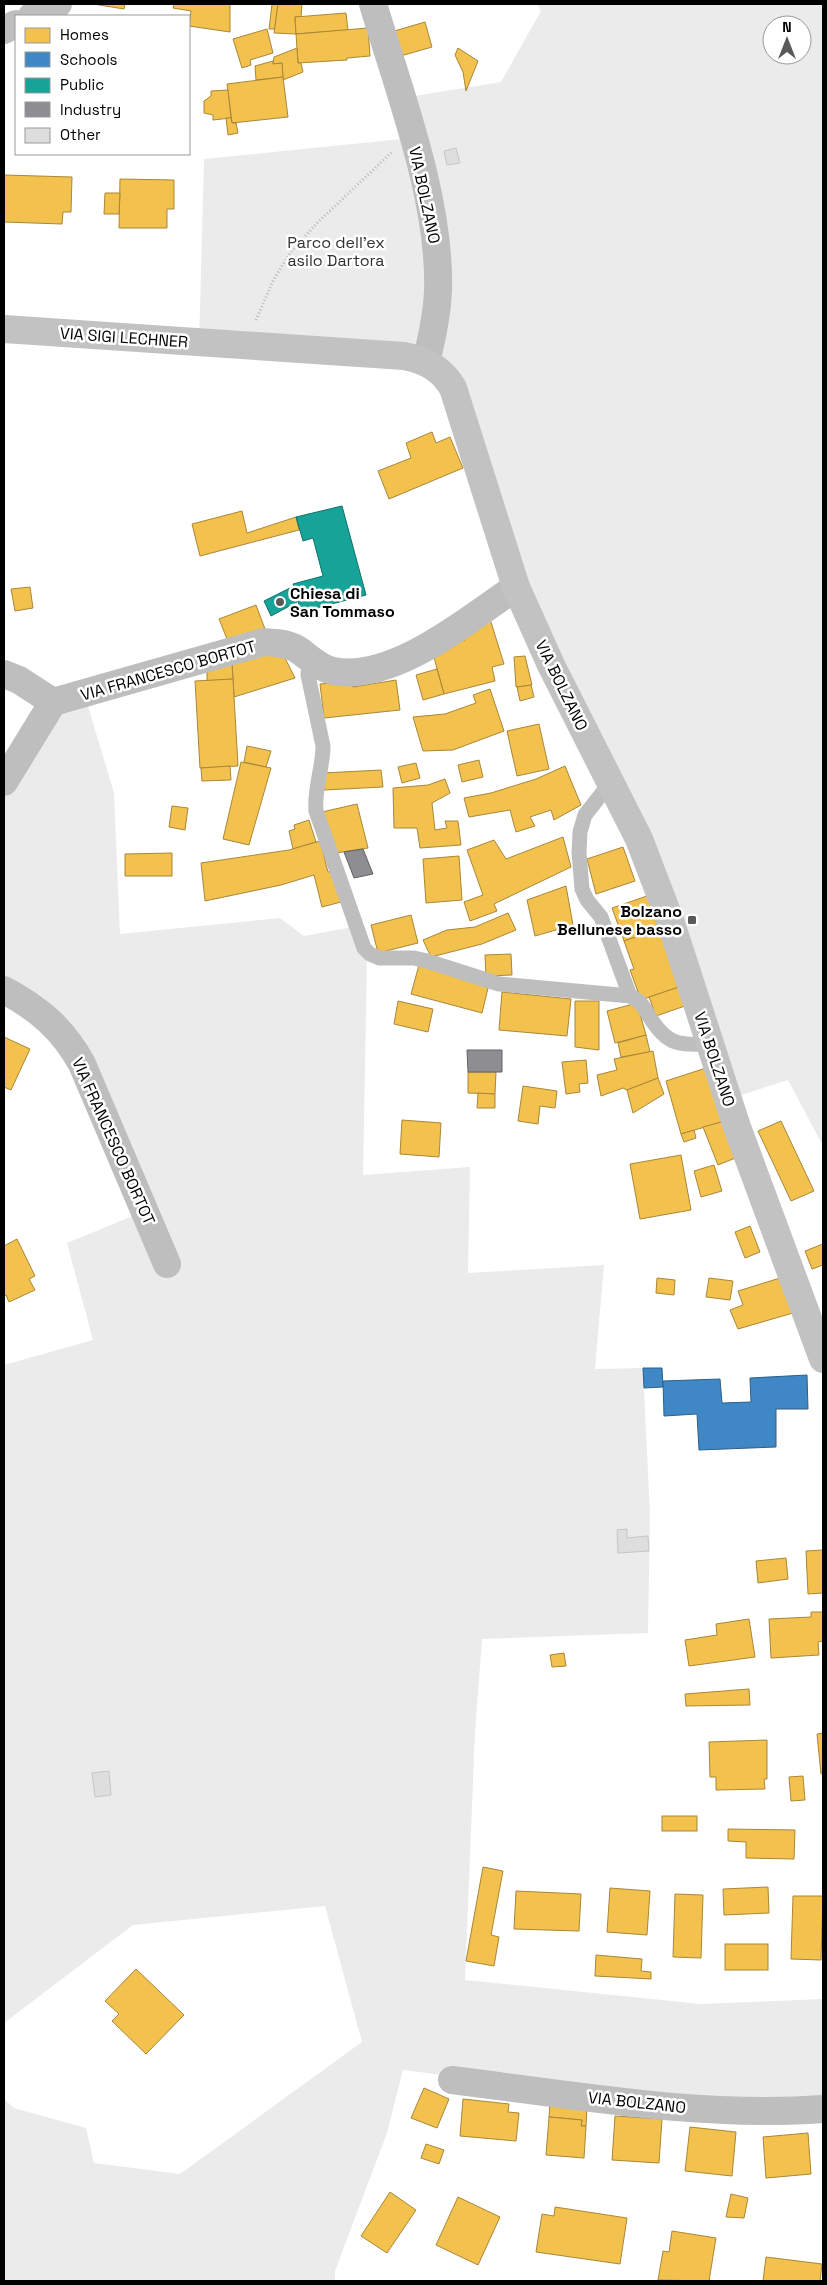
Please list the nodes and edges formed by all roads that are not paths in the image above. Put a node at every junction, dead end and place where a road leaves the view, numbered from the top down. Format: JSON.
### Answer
{"nodes":[{"id":1,"x":58,"y":4,"type":"edge"},
{"id":2,"x":373,"y":4,"type":"edge"},
{"id":3,"x":34,"y":15,"type":"edge"},
{"id":4,"x":4,"y":329,"type":"edge"},
{"id":5,"x":426,"y":362,"type":"junction"},
{"id":6,"x":516,"y":587,"type":"junction"},
{"id":7,"x":309,"y":658,"type":"junction"},
{"id":8,"x":4,"y":674,"type":"edge"},
{"id":9,"x":53,"y":702,"type":"junction"},
{"id":10,"x":4,"y":782,"type":"edge"},
{"id":11,"x":610,"y":782,"type":"junction"},
{"id":12,"x":4,"y":990,"type":"edge"},
{"id":13,"x":630,"y":996,"type":"junction"},
{"id":14,"x":710,"y":1044,"type":"junction"},
{"id":15,"x":167,"y":1264,"type":"dead end"},
{"id":16,"x":823,"y":1359,"type":"edge"},
{"id":17,"x":452,"y":2080,"type":"dead end"},
{"id":18,"x":823,"y":2109,"type":"edge"}],
"edges":[{"from":1,"to":3,"type":"street"},
{"from":2,"to":5,"type":"street","name":"VIA BOLZANO"},
{"from":4,"to":5,"type":"street","name":"VIA SIGI LECHNER"},
{"from":5,"to":6,"type":"street","name":"VIA BOLZANO"},
{"from":6,"to":7,"type":"street","name":"VIA FRANCESCO BORTOT"},
{"from":6,"to":11,"type":"street","name":"VIA BOLZANO"},
{"from":7,"to":9,"type":"street","name":"VIA FRANCESCO BORTOT"},
{"from":7,"to":13,"type":"lane"},
{"from":8,"to":9,"type":"street"},
{"from":9,"to":10,"type":"street"},
{"from":11,"to":13,"type":"lane"},
{"from":11,"to":14,"type":"street","name":"VIA BOLZANO"},
{"from":12,"to":15,"type":"street","name":"VIA FRANCESCO BORTOT"},
{"from":13,"to":14,"type":"lane"},
{"from":14,"to":16,"type":"street","name":"VIA BOLZANO"},
{"from":17,"to":18,"type":"street","name":"VIA BOLZANO"}]}
